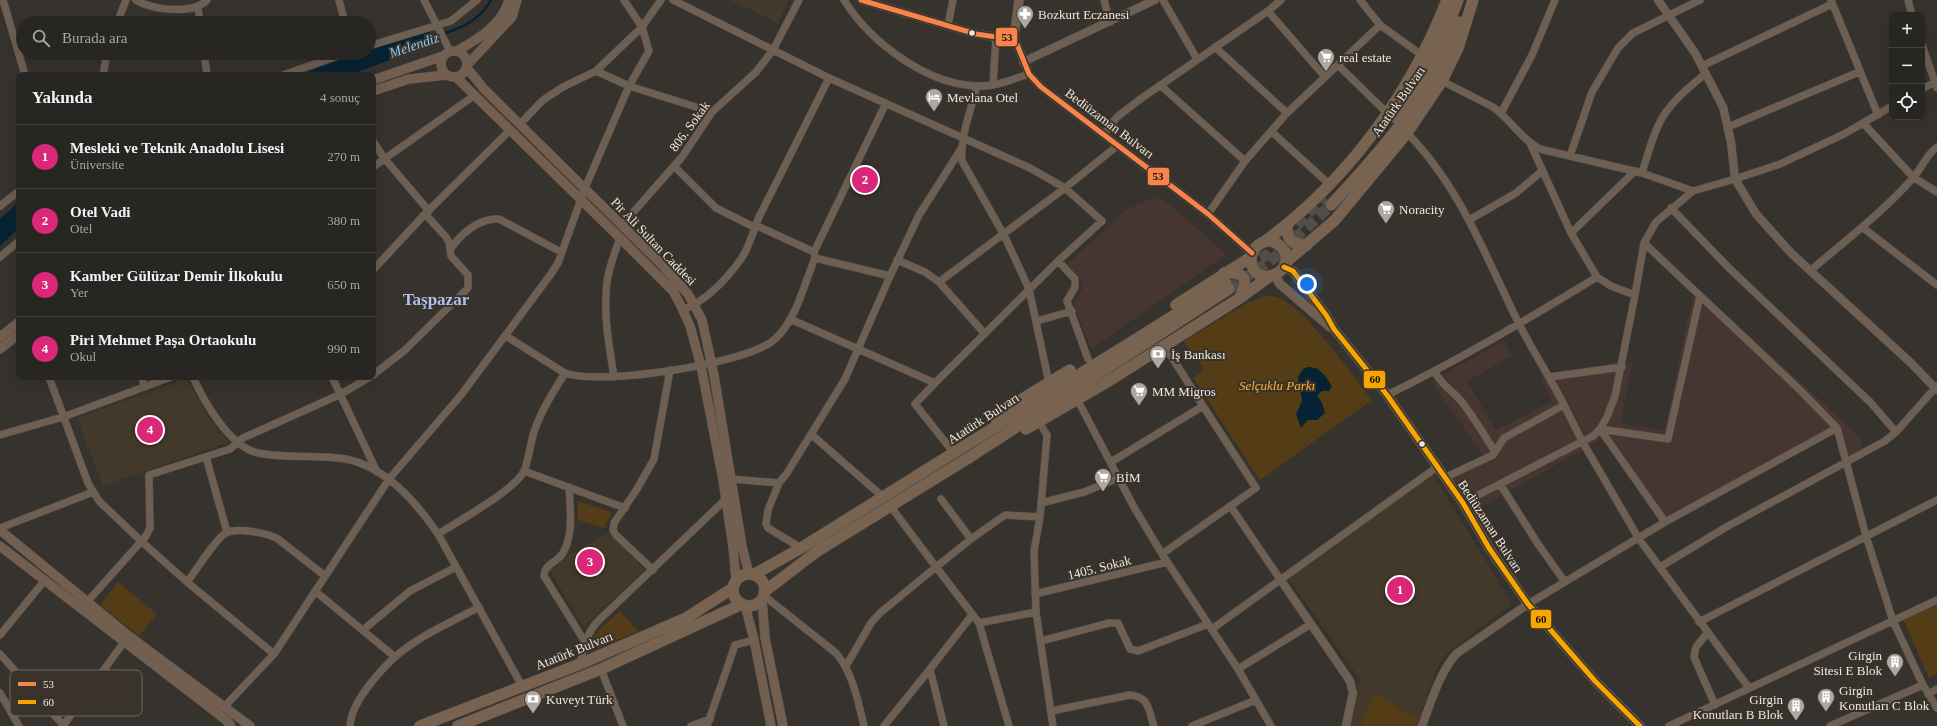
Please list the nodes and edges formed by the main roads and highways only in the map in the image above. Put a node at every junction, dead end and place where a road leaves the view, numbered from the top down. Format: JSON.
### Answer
{"nodes":[{"id":1,"x":509,"y":0,"type":"edge"},
{"id":2,"x":517,"y":0,"type":"edge"},
{"id":3,"x":1019,"y":0,"type":"edge"},
{"id":4,"x":1447,"y":0,"type":"edge"},
{"id":5,"x":1458,"y":0,"type":"edge"},
{"id":6,"x":1469,"y":0,"type":"edge"},
{"id":7,"x":1473,"y":0,"type":"edge"},
{"id":8,"x":1014,"y":37,"type":"road end"},
{"id":9,"x":450,"y":53,"type":"junction"},
{"id":10,"x":467,"y":66,"type":"junction"},
{"id":11,"x":451,"y":76,"type":"junction"},
{"id":12,"x":376,"y":79,"type":"edge"},
{"id":13,"x":376,"y":90,"type":"edge"},
{"id":14,"x":1287,"y":225,"type":"junction"},
{"id":15,"x":1264,"y":242,"type":"junction"},
{"id":16,"x":1306,"y":245,"type":"junction"},
{"id":17,"x":1251,"y":255,"type":"junction"},
{"id":18,"x":1285,"y":265,"type":"junction"},
{"id":19,"x":1273,"y":276,"type":"junction"},
{"id":20,"x":1226,"y":282,"type":"junction"},
{"id":21,"x":1240,"y":298,"type":"junction"},
{"id":22,"x":16,"y":324,"type":"edge"},
{"id":23,"x":1334,"y":329,"type":"junction"},
{"id":24,"x":16,"y":336,"type":"edge"},
{"id":25,"x":0,"y":337,"type":"edge"},
{"id":26,"x":0,"y":349,"type":"edge"},
{"id":27,"x":964,"y":446,"type":"junction"},
{"id":28,"x":970,"y":457,"type":"junction"},
{"id":29,"x":727,"y":480,"type":"junction"},
{"id":30,"x":730,"y":498,"type":"junction"},
{"id":31,"x":0,"y":529,"type":"edge"},
{"id":32,"x":0,"y":546,"type":"edge"},
{"id":33,"x":751,"y":575,"type":"junction"},
{"id":34,"x":735,"y":584,"type":"junction"},
{"id":35,"x":763,"y":595,"type":"junction"},
{"id":36,"x":743,"y":604,"type":"junction"},
{"id":37,"x":231,"y":726,"type":"edge"},
{"id":38,"x":250,"y":726,"type":"edge"},
{"id":39,"x":420,"y":726,"type":"edge"},
{"id":40,"x":458,"y":726,"type":"edge"},
{"id":41,"x":771,"y":726,"type":"edge"},
{"id":42,"x":783,"y":726,"type":"edge"},
{"id":43,"x":1640,"y":726,"type":"edge"}],
"edges":[{"from":1,"to":9,"type":"main road"},
{"from":2,"to":10,"type":"main road"},
{"from":3,"to":8,"type":"main road"},
{"from":4,"to":14,"type":"main road"},
{"from":5,"to":6,"type":"main road","name":"Atatürk Bulvarı"},
{"from":7,"to":16,"type":"main road"},
{"from":9,"to":10,"type":"main road"},
{"from":9,"to":11,"type":"main road"},
{"from":9,"to":12,"type":"main road"},
{"from":10,"to":11,"type":"main road"},
{"from":10,"to":29,"type":"main road","name":"Pir Ali Sultan Caddesi"},
{"from":11,"to":13,"type":"main road"},
{"from":11,"to":29,"type":"main road"},
{"from":14,"to":15,"type":"main road"},
{"from":14,"to":16,"type":"main road"},
{"from":15,"to":17,"type":"main road"},
{"from":15,"to":18,"type":"main road"},
{"from":16,"to":18,"type":"main road"},
{"from":17,"to":19,"type":"main road"},
{"from":17,"to":20,"type":"main road"},
{"from":18,"to":19,"type":"main road"},
{"from":18,"to":23,"type":"main road"},
{"from":19,"to":21,"type":"main road"},
{"from":19,"to":23,"type":"main road"},
{"from":20,"to":21,"type":"main road"},
{"from":20,"to":27,"type":"main road","name":"Atatürk Bulvarı"},
{"from":20,"to":27,"type":"main road"},
{"from":20,"to":28,"type":"main road","name":"Atatürk Bulvarı"},
{"from":21,"to":28,"type":"main road"},
{"from":22,"to":25,"type":"main road"},
{"from":23,"to":43,"type":"main road","name":"Bediüzaman Bulvarı"},
{"from":24,"to":26,"type":"main road"},
{"from":27,"to":33,"type":"main road","name":"Atatürk Bulvarı"},
{"from":28,"to":35,"type":"main road","name":"Atatürk Bulvarı"},
{"from":29,"to":30,"type":"main road"},
{"from":30,"to":33,"type":"main road"},
{"from":30,"to":34,"type":"main road"},
{"from":31,"to":38,"type":"main road"},
{"from":32,"to":37,"type":"main road"},
{"from":33,"to":34,"type":"main road"},
{"from":33,"to":35,"type":"main road"},
{"from":34,"to":36,"type":"main road"},
{"from":34,"to":39,"type":"main road","name":"Atatürk Bulvarı"},
{"from":35,"to":36,"type":"main road"},
{"from":35,"to":42,"type":"main road"},
{"from":36,"to":40,"type":"main road","name":"Atatürk Bulvarı"},
{"from":36,"to":41,"type":"main road"}]}
